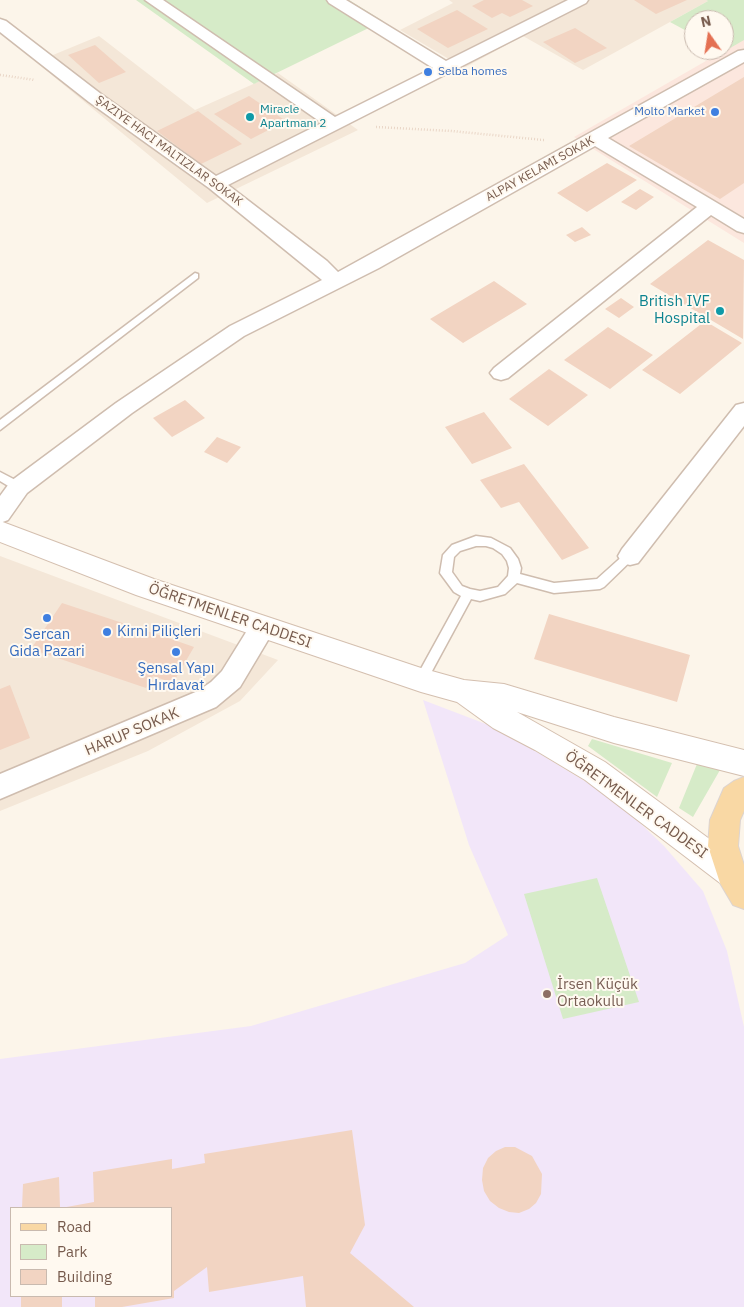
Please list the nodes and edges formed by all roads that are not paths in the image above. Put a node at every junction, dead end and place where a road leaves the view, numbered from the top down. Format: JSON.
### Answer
{"nodes":[{"id":1,"x":153,"y":0,"type":"edge"},
{"id":2,"x":335,"y":0,"type":"edge"},
{"id":3,"x":574,"y":1,"type":"edge"},
{"id":4,"x":0,"y":24,"type":"edge"},
{"id":5,"x":744,"y":55,"type":"edge"},
{"id":6,"x":445,"y":68,"type":"junction"},
{"id":7,"x":334,"y":124,"type":"junction"},
{"id":8,"x":595,"y":138,"type":"junction"},
{"id":9,"x":215,"y":184,"type":"junction"},
{"id":10,"x":709,"y":207,"type":"junction"},
{"id":11,"x":744,"y":227,"type":"edge"},
{"id":12,"x":195,"y":276,"type":"dead end"},
{"id":13,"x":335,"y":281,"type":"junction"},
{"id":14,"x":501,"y":373,"type":"dead end"},
{"id":15,"x":744,"y":411,"type":"edge"},
{"id":16,"x":0,"y":426,"type":"edge"},
{"id":17,"x":0,"y":476,"type":"edge"},
{"id":18,"x":19,"y":487,"type":"junction"},
{"id":19,"x":0,"y":514,"type":"edge"},
{"id":20,"x":0,"y":531,"type":"edge"},
{"id":21,"x":630,"y":556,"type":"joint"},
{"id":22,"x":514,"y":577,"type":"junction"},
{"id":23,"x":468,"y":594,"type":"junction"},
{"id":24,"x":262,"y":628,"type":"junction"},
{"id":25,"x":421,"y":680,"type":"junction"},
{"id":26,"x":464,"y":692,"type":"junction"},
{"id":27,"x":744,"y":763,"type":"edge"},
{"id":28,"x":0,"y":787,"type":"edge"},
{"id":29,"x":744,"y":790,"type":"edge"},
{"id":30,"x":740,"y":892,"type":"edge"}],
"edges":[{"from":1,"to":7,"type":"street"},
{"from":2,"to":6,"type":"street"},
{"from":3,"to":6,"type":"street"},
{"from":4,"to":9,"type":"street"},
{"from":5,"to":8,"type":"street","name":"ALPAY KELAMI SOKAK"},
{"from":6,"to":7,"type":"street"},
{"from":7,"to":9,"type":"street"},
{"from":8,"to":10,"type":"street"},
{"from":8,"to":13,"type":"street","name":"ALPAY KELAMI SOKAK"},
{"from":9,"to":13,"type":"street"},
{"from":10,"to":11,"type":"street"},
{"from":10,"to":14,"type":"street"},
{"from":12,"to":16,"type":"lane"},
{"from":13,"to":18,"type":"street","name":"ALPAY KELAMI SOKAK"},
{"from":15,"to":21,"type":"street"},
{"from":17,"to":18,"type":"lane"},
{"from":18,"to":19,"type":"street","name":"ALPAY KELAMI SOKAK"},
{"from":20,"to":24,"type":"main road","name":"ÖĞRETMENLER CADDESI"},
{"from":21,"to":22,"type":"lane"},
{"from":22,"to":23,"type":"lane"},
{"from":22,"to":23,"type":"lane"},
{"from":23,"to":25,"type":"lane"},
{"from":24,"to":25,"type":"main road","name":"ÖĞRETMENLER CADDESI"},
{"from":24,"to":28,"type":"street","name":"HARUP SOKAK"},
{"from":25,"to":26,"type":"main road","name":"ÖĞRETMENLER CADDESI"},
{"from":26,"to":27,"type":"main road","name":"ÖĞRETMENLER CADDESI"},
{"from":26,"to":30,"type":"main road","name":"ÖĞRETMENLER CADDESI"},
{"from":29,"to":30,"type":"main road"}]}
